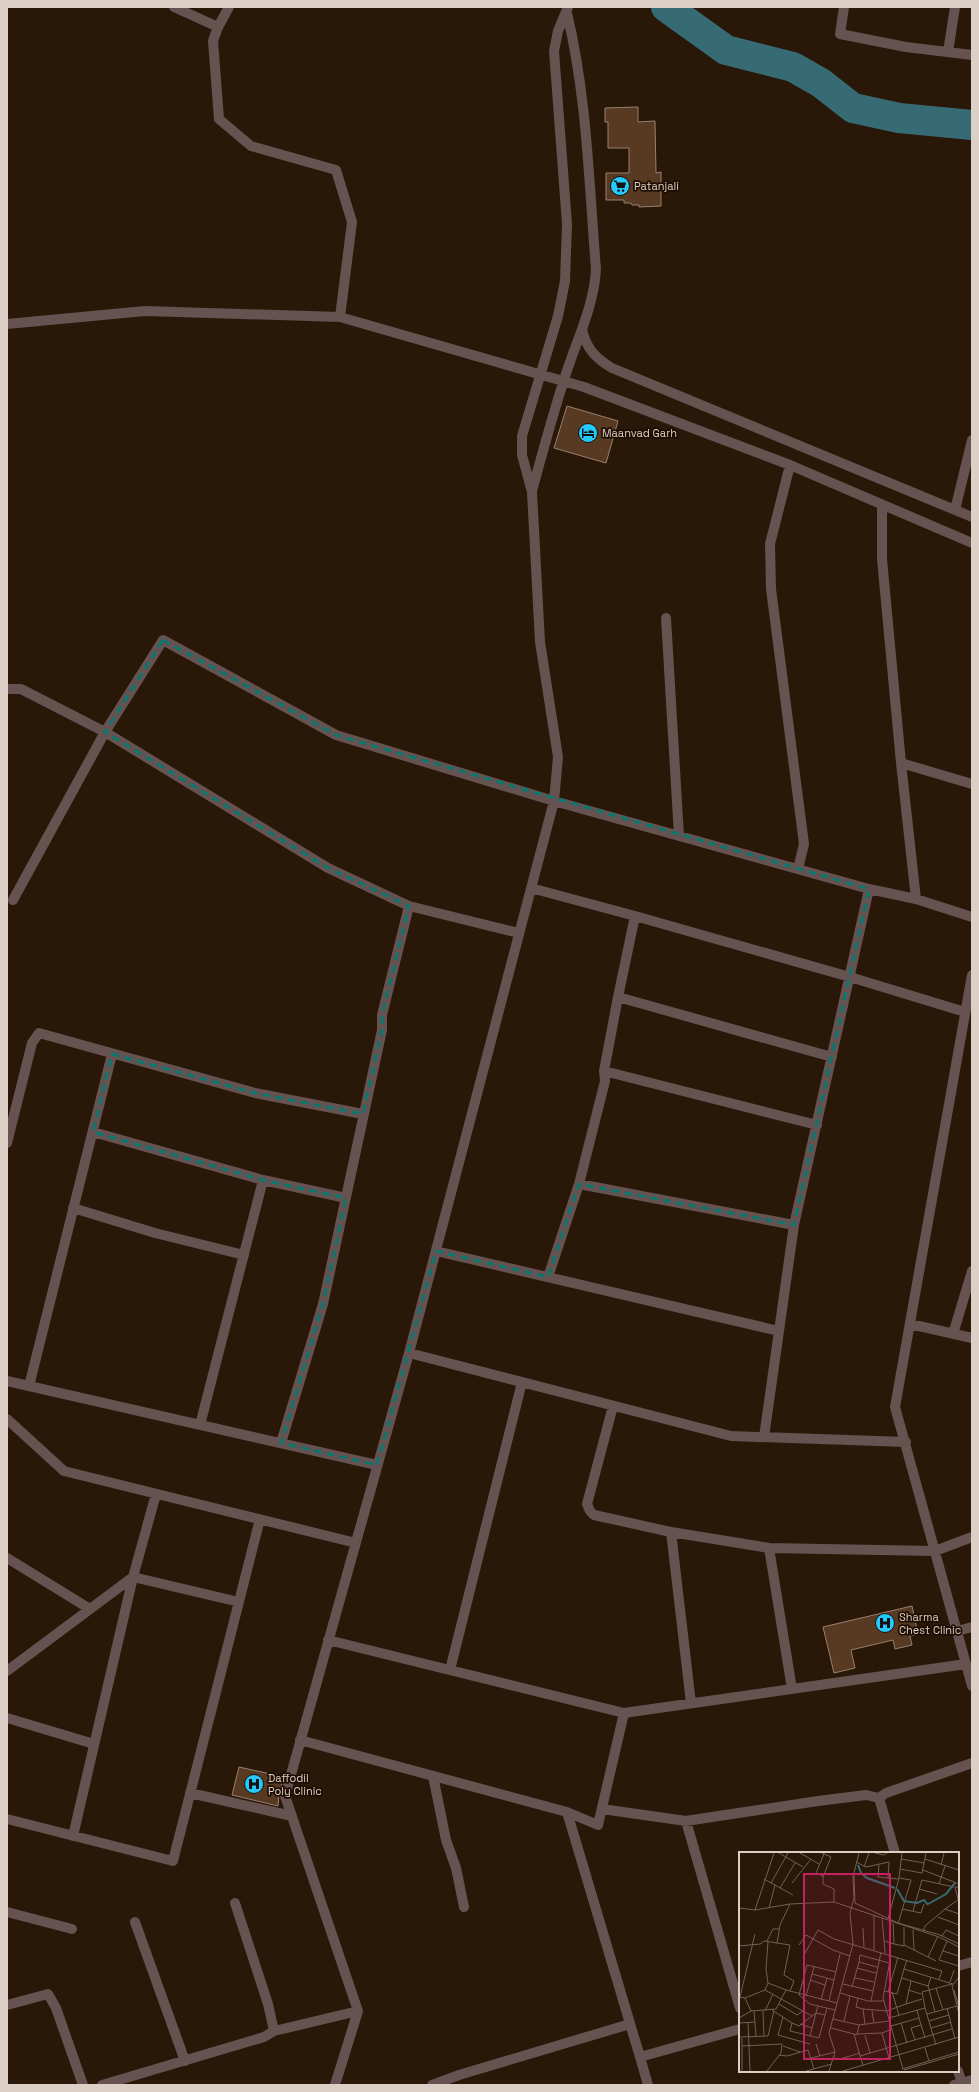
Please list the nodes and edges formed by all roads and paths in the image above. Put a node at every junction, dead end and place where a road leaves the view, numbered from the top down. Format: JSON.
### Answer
{"nodes":[{"id":1,"x":174,"y":7,"type":"edge"},
{"id":2,"x":229,"y":7,"type":"edge"},
{"id":3,"x":844,"y":7,"type":"edge"},
{"id":4,"x":955,"y":7,"type":"edge"},
{"id":5,"x":567,"y":10,"type":"edge"},
{"id":6,"x":218,"y":27,"type":"junction"},
{"id":7,"x":948,"y":52,"type":"junction"},
{"id":8,"x":972,"y":55,"type":"edge"},
{"id":9,"x":340,"y":317,"type":"junction"},
{"id":10,"x":7,"y":324,"type":"edge"},
{"id":11,"x":582,"y":329,"type":"junction"},
{"id":12,"x":540,"y":373,"type":"junction"},
{"id":13,"x":564,"y":380,"type":"junction"},
{"id":14,"x":972,"y":440,"type":"edge"},
{"id":15,"x":790,"y":465,"type":"junction"},
{"id":16,"x":532,"y":492,"type":"junction"},
{"id":17,"x":882,"y":505,"type":"junction"},
{"id":18,"x":955,"y":510,"type":"junction"},
{"id":19,"x":972,"y":517,"type":"edge"},
{"id":20,"x":972,"y":543,"type":"edge"},
{"id":21,"x":666,"y":618,"type":"dead end"},
{"id":22,"x":7,"y":690,"type":"edge"},
{"id":23,"x":105,"y":732,"type":"junction"},
{"id":24,"x":901,"y":763,"type":"junction"},
{"id":25,"x":972,"y":784,"type":"edge"},
{"id":26,"x":554,"y":801,"type":"junction"},
{"id":27,"x":679,"y":836,"type":"junction"},
{"id":28,"x":798,"y":869,"type":"junction"},
{"id":29,"x":531,"y":888,"type":"junction"},
{"id":30,"x":869,"y":889,"type":"junction"},
{"id":31,"x":916,"y":899,"type":"junction"},
{"id":32,"x":13,"y":900,"type":"dead end"},
{"id":33,"x":409,"y":906,"type":"junction"},
{"id":34,"x":635,"y":916,"type":"junction"},
{"id":35,"x":972,"y":917,"type":"edge"},
{"id":36,"x":519,"y":933,"type":"junction"},
{"id":37,"x":972,"y":975,"type":"edge"},
{"id":38,"x":850,"y":977,"type":"junction"},
{"id":39,"x":618,"y":997,"type":"junction"},
{"id":40,"x":966,"y":1012,"type":"junction"},
{"id":41,"x":112,"y":1054,"type":"junction"},
{"id":42,"x":832,"y":1057,"type":"junction"},
{"id":43,"x":604,"y":1071,"type":"junction"},
{"id":44,"x":363,"y":1114,"type":"junction"},
{"id":45,"x":817,"y":1125,"type":"junction"},
{"id":46,"x":93,"y":1132,"type":"junction"},
{"id":47,"x":7,"y":1143,"type":"edge"},
{"id":48,"x":263,"y":1180,"type":"junction"},
{"id":49,"x":579,"y":1184,"type":"junction"},
{"id":50,"x":346,"y":1198,"type":"junction"},
{"id":51,"x":72,"y":1208,"type":"junction"},
{"id":52,"x":794,"y":1225,"type":"junction"},
{"id":53,"x":436,"y":1251,"type":"junction"},
{"id":54,"x":244,"y":1255,"type":"junction"},
{"id":55,"x":972,"y":1271,"type":"edge"},
{"id":56,"x":548,"y":1277,"type":"junction"},
{"id":57,"x":910,"y":1324,"type":"junction"},
{"id":58,"x":779,"y":1331,"type":"junction"},
{"id":59,"x":953,"y":1334,"type":"junction"},
{"id":60,"x":972,"y":1338,"type":"edge"},
{"id":61,"x":409,"y":1353,"type":"junction"},
{"id":62,"x":7,"y":1380,"type":"edge"},
{"id":63,"x":522,"y":1382,"type":"junction"},
{"id":64,"x":30,"y":1386,"type":"junction"},
{"id":65,"x":613,"y":1406,"type":"junction"},
{"id":66,"x":7,"y":1419,"type":"edge"},
{"id":67,"x":200,"y":1425,"type":"junction"},
{"id":68,"x":764,"y":1437,"type":"junction"},
{"id":69,"x":906,"y":1442,"type":"junction"},
{"id":70,"x":281,"y":1444,"type":"junction"},
{"id":71,"x":377,"y":1466,"type":"junction"},
{"id":72,"x":156,"y":1494,"type":"junction"},
{"id":73,"x":260,"y":1519,"type":"junction"},
{"id":74,"x":671,"y":1532,"type":"junction"},
{"id":75,"x":972,"y":1537,"type":"edge"},
{"id":76,"x":356,"y":1543,"type":"junction"},
{"id":77,"x":769,"y":1548,"type":"junction"},
{"id":78,"x":935,"y":1551,"type":"junction"},
{"id":79,"x":7,"y":1558,"type":"edge"},
{"id":80,"x":134,"y":1577,"type":"junction"},
{"id":81,"x":238,"y":1602,"type":"junction"},
{"id":82,"x":90,"y":1609,"type":"junction"},
{"id":83,"x":972,"y":1627,"type":"edge"},
{"id":84,"x":957,"y":1631,"type":"junction"},
{"id":85,"x":328,"y":1640,"type":"junction"},
{"id":86,"x":966,"y":1664,"type":"junction"},
{"id":87,"x":450,"y":1670,"type":"junction"},
{"id":88,"x":7,"y":1671,"type":"edge"},
{"id":89,"x":972,"y":1686,"type":"edge"},
{"id":90,"x":792,"y":1689,"type":"junction"},
{"id":91,"x":691,"y":1703,"type":"junction"},
{"id":92,"x":624,"y":1713,"type":"junction"},
{"id":93,"x":7,"y":1718,"type":"edge"},
{"id":94,"x":300,"y":1740,"type":"junction"},
{"id":95,"x":94,"y":1744,"type":"junction"},
{"id":96,"x":972,"y":1763,"type":"edge"},
{"id":97,"x":434,"y":1776,"type":"junction"},
{"id":98,"x":190,"y":1793,"type":"junction"},
{"id":99,"x":879,"y":1798,"type":"junction"},
{"id":100,"x":602,"y":1809,"type":"junction"},
{"id":101,"x":567,"y":1812,"type":"junction"},
{"id":102,"x":292,"y":1816,"type":"junction"},
{"id":103,"x":7,"y":1819,"type":"edge"},
{"id":104,"x":686,"y":1821,"type":"junction"},
{"id":105,"x":72,"y":1836,"type":"junction"},
{"id":106,"x":895,"y":1852,"type":"edge"},
{"id":107,"x":235,"y":1903,"type":"dead end"},
{"id":108,"x":464,"y":1907,"type":"dead end"},
{"id":109,"x":7,"y":1912,"type":"edge"},
{"id":110,"x":135,"y":1922,"type":"dead end"},
{"id":111,"x":72,"y":1929,"type":"dead end"},
{"id":112,"x":972,"y":1962,"type":"edge"},
{"id":113,"x":959,"y":1966,"type":"edge"},
{"id":114,"x":7,"y":2004,"type":"edge"},
{"id":115,"x":739,"y":2005,"type":"edge"},
{"id":116,"x":358,"y":2011,"type":"junction"},
{"id":117,"x":630,"y":2024,"type":"junction"},
{"id":118,"x":739,"y":2029,"type":"edge"},
{"id":119,"x":274,"y":2031,"type":"junction"},
{"id":120,"x":640,"y":2057,"type":"junction"},
{"id":121,"x":185,"y":2061,"type":"junction"},
{"id":122,"x":958,"y":2072,"type":"edge"},
{"id":123,"x":972,"y":2080,"type":"edge"},
{"id":124,"x":958,"y":2084,"type":"edge"},
{"id":125,"x":83,"y":2085,"type":"edge"},
{"id":126,"x":102,"y":2085,"type":"edge"},
{"id":127,"x":337,"y":2085,"type":"edge"},
{"id":128,"x":432,"y":2085,"type":"edge"},
{"id":129,"x":648,"y":2085,"type":"edge"}],
"edges":[{"from":1,"to":6,"type":"street"},
{"from":2,"to":6,"type":"street"},
{"from":3,"to":7,"type":"street"},
{"from":4,"to":7,"type":"street"},
{"from":5,"to":11,"type":"street"},
{"from":5,"to":12,"type":"street"},
{"from":6,"to":9,"type":"street"},
{"from":7,"to":8,"type":"street"},
{"from":9,"to":10,"type":"street"},
{"from":9,"to":12,"type":"street"},
{"from":11,"to":13,"type":"street"},
{"from":11,"to":18,"type":"street"},
{"from":12,"to":13,"type":"street"},
{"from":12,"to":16,"type":"street"},
{"from":13,"to":15,"type":"street"},
{"from":13,"to":16,"type":"street"},
{"from":14,"to":18,"type":"street"},
{"from":15,"to":17,"type":"street"},
{"from":15,"to":28,"type":"street"},
{"from":16,"to":26,"type":"street"},
{"from":17,"to":20,"type":"street"},
{"from":17,"to":24,"type":"street"},
{"from":18,"to":19,"type":"street"},
{"from":21,"to":27,"type":"street"},
{"from":22,"to":23,"type":"street"},
{"from":23,"to":26,"type":"street"},
{"from":23,"to":32,"type":"street"},
{"from":23,"to":33,"type":"street"},
{"from":24,"to":25,"type":"street"},
{"from":24,"to":31,"type":"street"},
{"from":26,"to":27,"type":"street"},
{"from":26,"to":29,"type":"street"},
{"from":27,"to":28,"type":"street"},
{"from":28,"to":30,"type":"street"},
{"from":29,"to":34,"type":"street"},
{"from":29,"to":36,"type":"street"},
{"from":30,"to":31,"type":"street"},
{"from":30,"to":38,"type":"street"},
{"from":31,"to":35,"type":"street"},
{"from":33,"to":36,"type":"street"},
{"from":33,"to":44,"type":"street"},
{"from":34,"to":38,"type":"street"},
{"from":34,"to":39,"type":"street"},
{"from":36,"to":53,"type":"street"},
{"from":37,"to":40,"type":"street"},
{"from":38,"to":40,"type":"street"},
{"from":38,"to":42,"type":"street"},
{"from":39,"to":42,"type":"street"},
{"from":39,"to":43,"type":"street"},
{"from":40,"to":57,"type":"street"},
{"from":41,"to":44,"type":"street"},
{"from":41,"to":46,"type":"street"},
{"from":41,"to":47,"type":"street"},
{"from":42,"to":45,"type":"street"},
{"from":43,"to":45,"type":"street"},
{"from":43,"to":49,"type":"street"},
{"from":44,"to":50,"type":"street"},
{"from":45,"to":52,"type":"street"},
{"from":46,"to":48,"type":"street"},
{"from":46,"to":51,"type":"street"},
{"from":48,"to":50,"type":"street"},
{"from":48,"to":54,"type":"street"},
{"from":49,"to":52,"type":"street"},
{"from":49,"to":56,"type":"street"},
{"from":50,"to":70,"type":"street"},
{"from":51,"to":54,"type":"street"},
{"from":51,"to":64,"type":"street"},
{"from":52,"to":58,"type":"street"},
{"from":53,"to":56,"type":"street"},
{"from":53,"to":61,"type":"street"},
{"from":54,"to":67,"type":"street"},
{"from":55,"to":59,"type":"street"},
{"from":56,"to":58,"type":"street"},
{"from":57,"to":59,"type":"street"},
{"from":57,"to":69,"type":"street"},
{"from":58,"to":68,"type":"street"},
{"from":59,"to":60,"type":"street"},
{"from":61,"to":63,"type":"street"},
{"from":61,"to":71,"type":"street"},
{"from":62,"to":64,"type":"street"},
{"from":63,"to":65,"type":"street"},
{"from":63,"to":87,"type":"street"},
{"from":64,"to":67,"type":"street"},
{"from":65,"to":68,"type":"street"},
{"from":65,"to":74,"type":"street"},
{"from":66,"to":72,"type":"street"},
{"from":67,"to":70,"type":"street"},
{"from":68,"to":69,"type":"street"},
{"from":69,"to":78,"type":"street"},
{"from":70,"to":71,"type":"street"},
{"from":71,"to":76,"type":"street"},
{"from":72,"to":73,"type":"street"},
{"from":72,"to":80,"type":"street"},
{"from":73,"to":76,"type":"street"},
{"from":73,"to":81,"type":"street"},
{"from":74,"to":77,"type":"street"},
{"from":74,"to":91,"type":"street"},
{"from":75,"to":78,"type":"street"},
{"from":76,"to":85,"type":"street"},
{"from":77,"to":78,"type":"street"},
{"from":77,"to":90,"type":"street"},
{"from":78,"to":84,"type":"street"},
{"from":79,"to":82,"type":"street"},
{"from":80,"to":81,"type":"street"},
{"from":80,"to":82,"type":"street"},
{"from":80,"to":95,"type":"street"},
{"from":81,"to":98,"type":"street"},
{"from":82,"to":88,"type":"street"},
{"from":83,"to":84,"type":"street"},
{"from":84,"to":86,"type":"street"},
{"from":85,"to":87,"type":"street"},
{"from":85,"to":94,"type":"street"},
{"from":86,"to":89,"type":"street"},
{"from":86,"to":90,"type":"street"},
{"from":87,"to":92,"type":"street"},
{"from":90,"to":91,"type":"street"},
{"from":91,"to":92,"type":"street"},
{"from":92,"to":100,"type":"street"},
{"from":93,"to":95,"type":"street"},
{"from":94,"to":97,"type":"street"},
{"from":94,"to":102,"type":"street"},
{"from":95,"to":105,"type":"street"},
{"from":96,"to":99,"type":"street"},
{"from":97,"to":101,"type":"street"},
{"from":97,"to":108,"type":"street"},
{"from":98,"to":102,"type":"street"},
{"from":98,"to":105,"type":"street"},
{"from":99,"to":104,"type":"street"},
{"from":99,"to":106,"type":"street"},
{"from":100,"to":101,"type":"street"},
{"from":100,"to":104,"type":"street"},
{"from":101,"to":117,"type":"street"},
{"from":102,"to":116,"type":"street"},
{"from":103,"to":105,"type":"street"},
{"from":104,"to":115,"type":"street"},
{"from":107,"to":119,"type":"street"},
{"from":109,"to":111,"type":"street"},
{"from":110,"to":121,"type":"street"},
{"from":112,"to":113,"type":"street"},
{"from":114,"to":125,"type":"street"},
{"from":116,"to":119,"type":"street"},
{"from":116,"to":127,"type":"street"},
{"from":117,"to":120,"type":"street"},
{"from":117,"to":128,"type":"street"},
{"from":118,"to":120,"type":"street"},
{"from":119,"to":121,"type":"street"},
{"from":120,"to":129,"type":"street"},
{"from":121,"to":126,"type":"street"},
{"from":122,"to":124,"type":"street"},
{"from":123,"to":124,"type":"street"}]}
